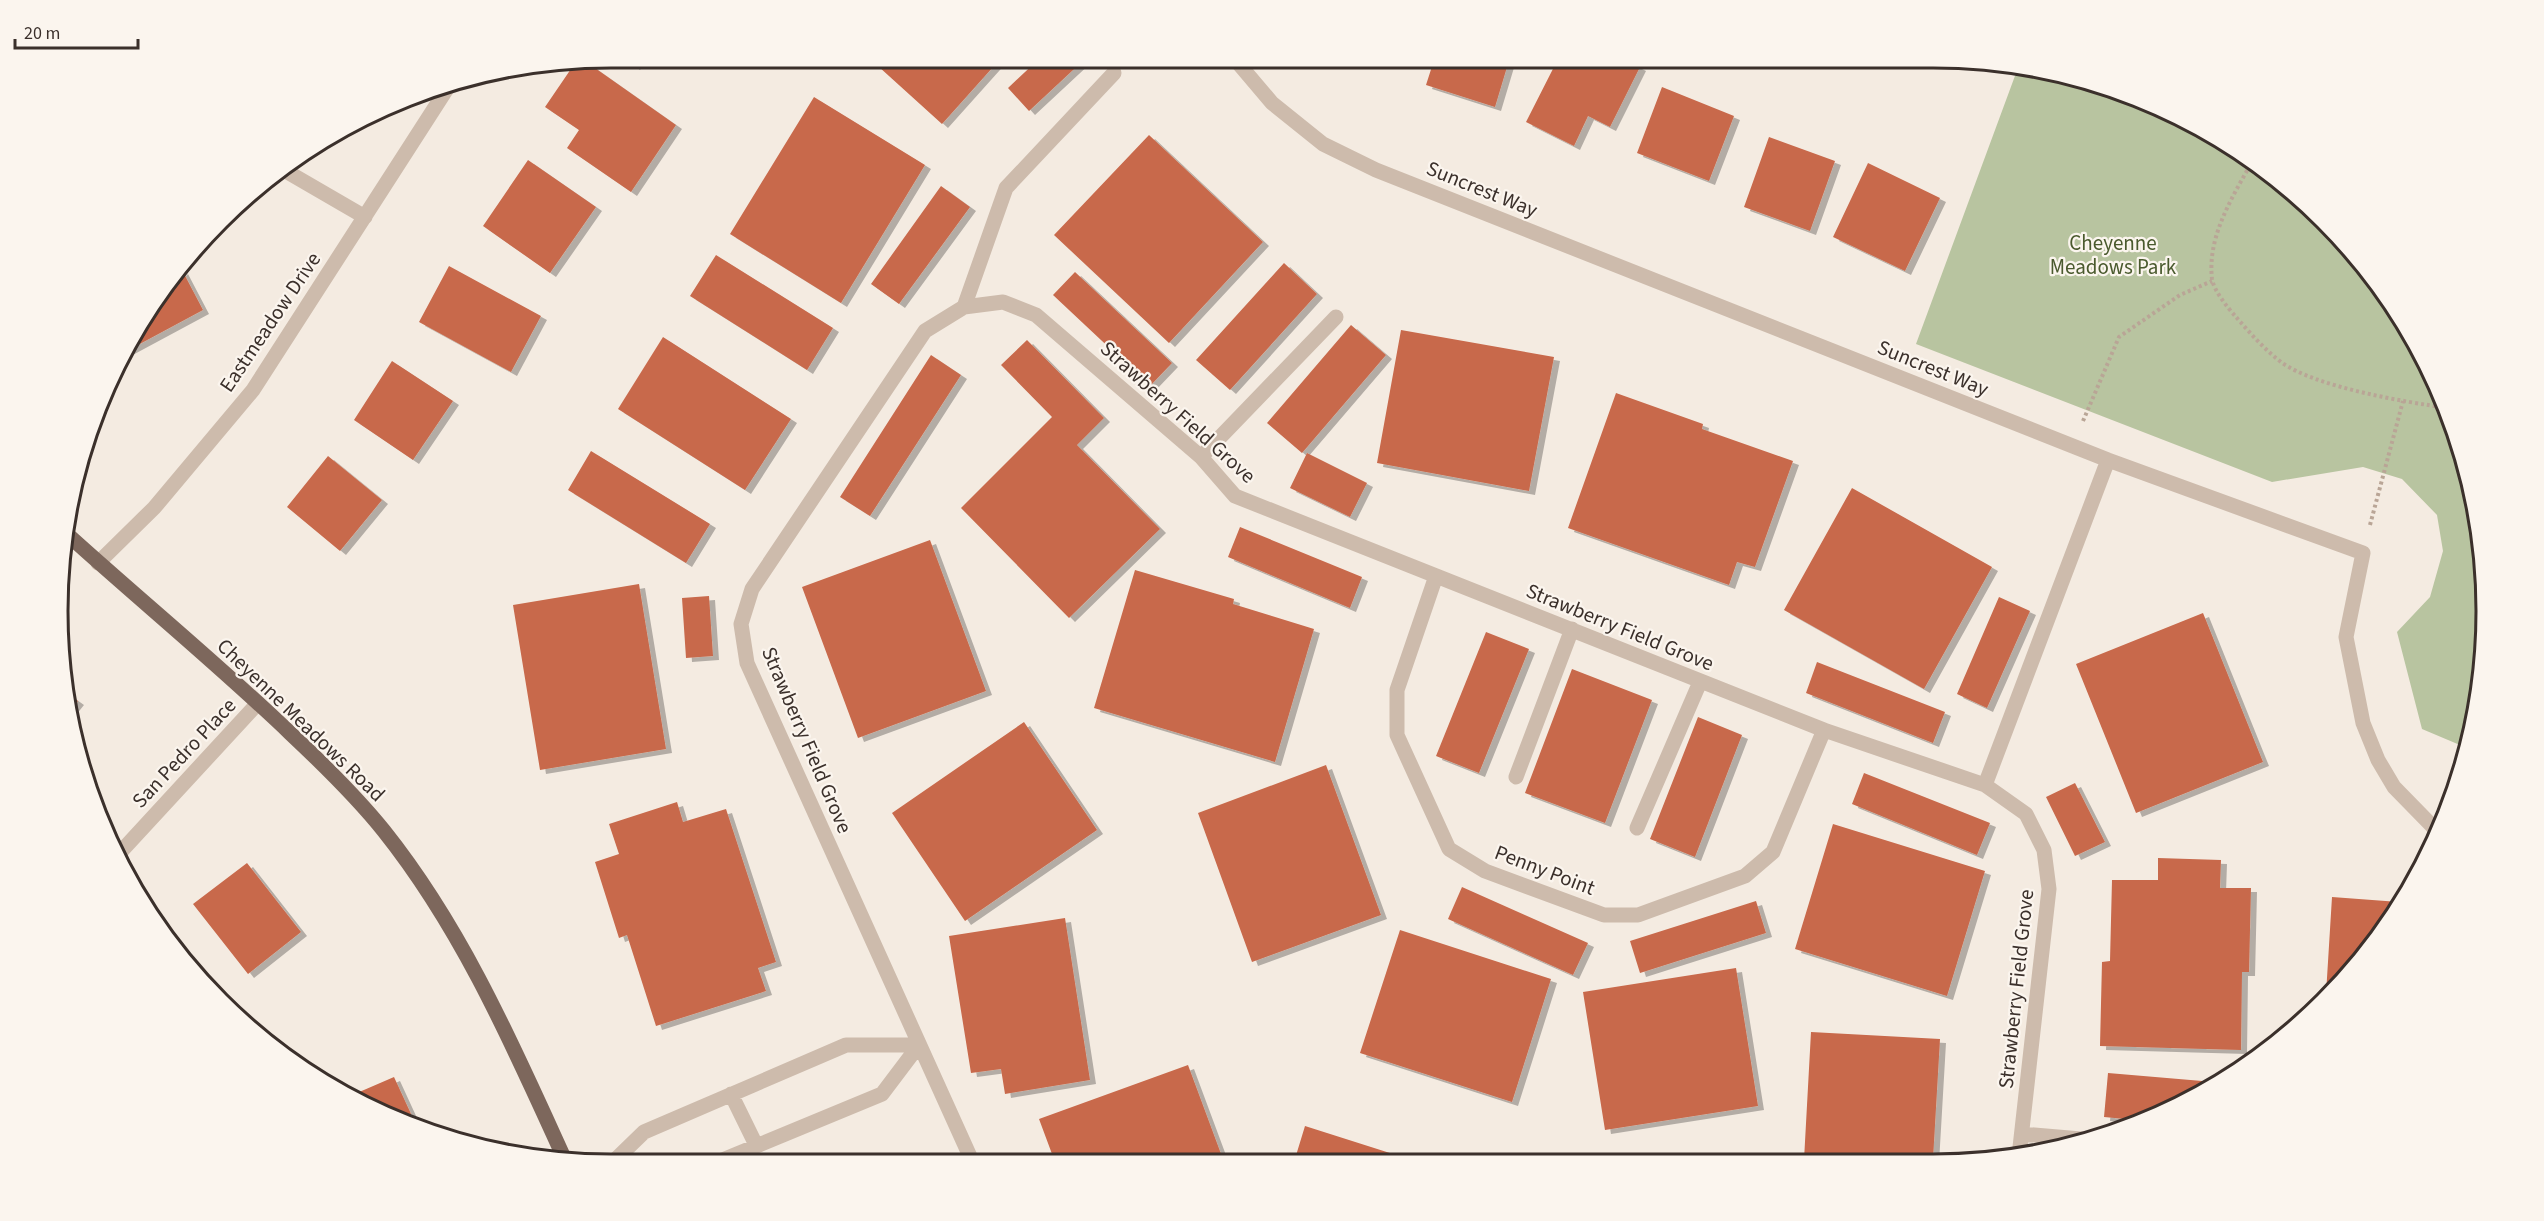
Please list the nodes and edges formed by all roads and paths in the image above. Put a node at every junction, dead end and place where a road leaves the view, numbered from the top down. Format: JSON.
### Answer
{"nodes":[{"id":1,"x":1242,"y":68,"type":"edge"},
{"id":2,"x":1114,"y":74,"type":"dead end"},
{"id":3,"x":444,"y":94,"type":"edge"},
{"id":4,"x":2248,"y":169,"type":"edge"},
{"id":5,"x":289,"y":173,"type":"edge"},
{"id":6,"x":364,"y":217,"type":"junction"},
{"id":7,"x":2212,"y":281,"type":"junction"},
{"id":8,"x":964,"y":307,"type":"junction"},
{"id":9,"x":1335,"y":317,"type":"dead end"},
{"id":10,"x":2403,"y":401,"type":"junction"},
{"id":11,"x":2436,"y":406,"type":"edge"},
{"id":12,"x":2073,"y":446,"type":"junction"},
{"id":13,"x":1201,"y":457,"type":"junction"},
{"id":14,"x":2108,"y":460,"type":"junction"},
{"id":15,"x":72,"y":539,"type":"edge"},
{"id":16,"x":2363,"y":553,"type":"junction"},
{"id":17,"x":98,"y":563,"type":"junction"},
{"id":18,"x":1436,"y":576,"type":"junction"},
{"id":19,"x":1572,"y":629,"type":"junction"},
{"id":20,"x":1700,"y":682,"type":"junction"},
{"id":21,"x":258,"y":703,"type":"junction"},
{"id":22,"x":1824,"y":730,"type":"junction"},
{"id":23,"x":1516,"y":777,"type":"dead end"},
{"id":24,"x":1985,"y":785,"type":"junction"},
{"id":25,"x":2432,"y":826,"type":"edge"},
{"id":26,"x":1637,"y":828,"type":"dead end"},
{"id":27,"x":123,"y":851,"type":"edge"},
{"id":28,"x":919,"y":1045,"type":"junction"},
{"id":29,"x":731,"y":1094,"type":"junction"},
{"id":30,"x":2022,"y":1134,"type":"junction"},
{"id":31,"x":2063,"y":1137,"type":"edge"},
{"id":32,"x":756,"y":1145,"type":"junction"},
{"id":33,"x":2020,"y":1146,"type":"edge"},
{"id":34,"x":561,"y":1151,"type":"edge"},
{"id":35,"x":621,"y":1154,"type":"edge"},
{"id":36,"x":735,"y":1154,"type":"edge"},
{"id":37,"x":969,"y":1154,"type":"edge"}],
"edges":[{"from":1,"to":12,"type":"street","name":"Suncrest Way"},
{"from":2,"to":8,"type":"street"},
{"from":3,"to":6,"type":"street","name":"Eastmeadow Drive"},
{"from":4,"to":7,"type":"path"},
{"from":5,"to":6,"type":"street"},
{"from":6,"to":17,"type":"street","name":"Eastmeadow Drive"},
{"from":7,"to":10,"type":"path"},
{"from":7,"to":12,"type":"path"},
{"from":8,"to":13,"type":"street","name":"Strawberry Field Grove"},
{"from":8,"to":28,"type":"street","name":"Strawberry Field Grove"},
{"from":9,"to":13,"type":"street"},
{"from":10,"to":11,"type":"path"},
{"from":10,"to":16,"type":"path"},
{"from":12,"to":14,"type":"street","name":"Suncrest Way"},
{"from":13,"to":18,"type":"street","name":"Strawberry Field Grove"},
{"from":14,"to":16,"type":"street","name":"Suncrest Way"},
{"from":14,"to":24,"type":"street"},
{"from":15,"to":17,"type":"main road","name":"Cheyenne Meadows Road"},
{"from":16,"to":25,"type":"street"},
{"from":17,"to":21,"type":"main road","name":"Cheyenne Meadows Road"},
{"from":18,"to":19,"type":"street","name":"Strawberry Field Grove"},
{"from":18,"to":22,"type":"street","name":"Penny Point"},
{"from":19,"to":20,"type":"street","name":"Strawberry Field Grove"},
{"from":19,"to":23,"type":"street"},
{"from":20,"to":22,"type":"street","name":"Strawberry Field Grove"},
{"from":20,"to":26,"type":"street"},
{"from":21,"to":27,"type":"street","name":"San Pedro Place"},
{"from":21,"to":34,"type":"main road","name":"Cheyenne Meadows Road"},
{"from":22,"to":24,"type":"street","name":"Strawberry Field Grove"},
{"from":24,"to":30,"type":"street","name":"Strawberry Field Grove"},
{"from":28,"to":29,"type":"street"},
{"from":28,"to":32,"type":"street"},
{"from":28,"to":37,"type":"street","name":"Strawberry Field Grove"},
{"from":29,"to":32,"type":"street"},
{"from":29,"to":35,"type":"street"},
{"from":30,"to":31,"type":"street"},
{"from":30,"to":33,"type":"street","name":"Strawberry Field Grove"},
{"from":32,"to":36,"type":"street"}]}
